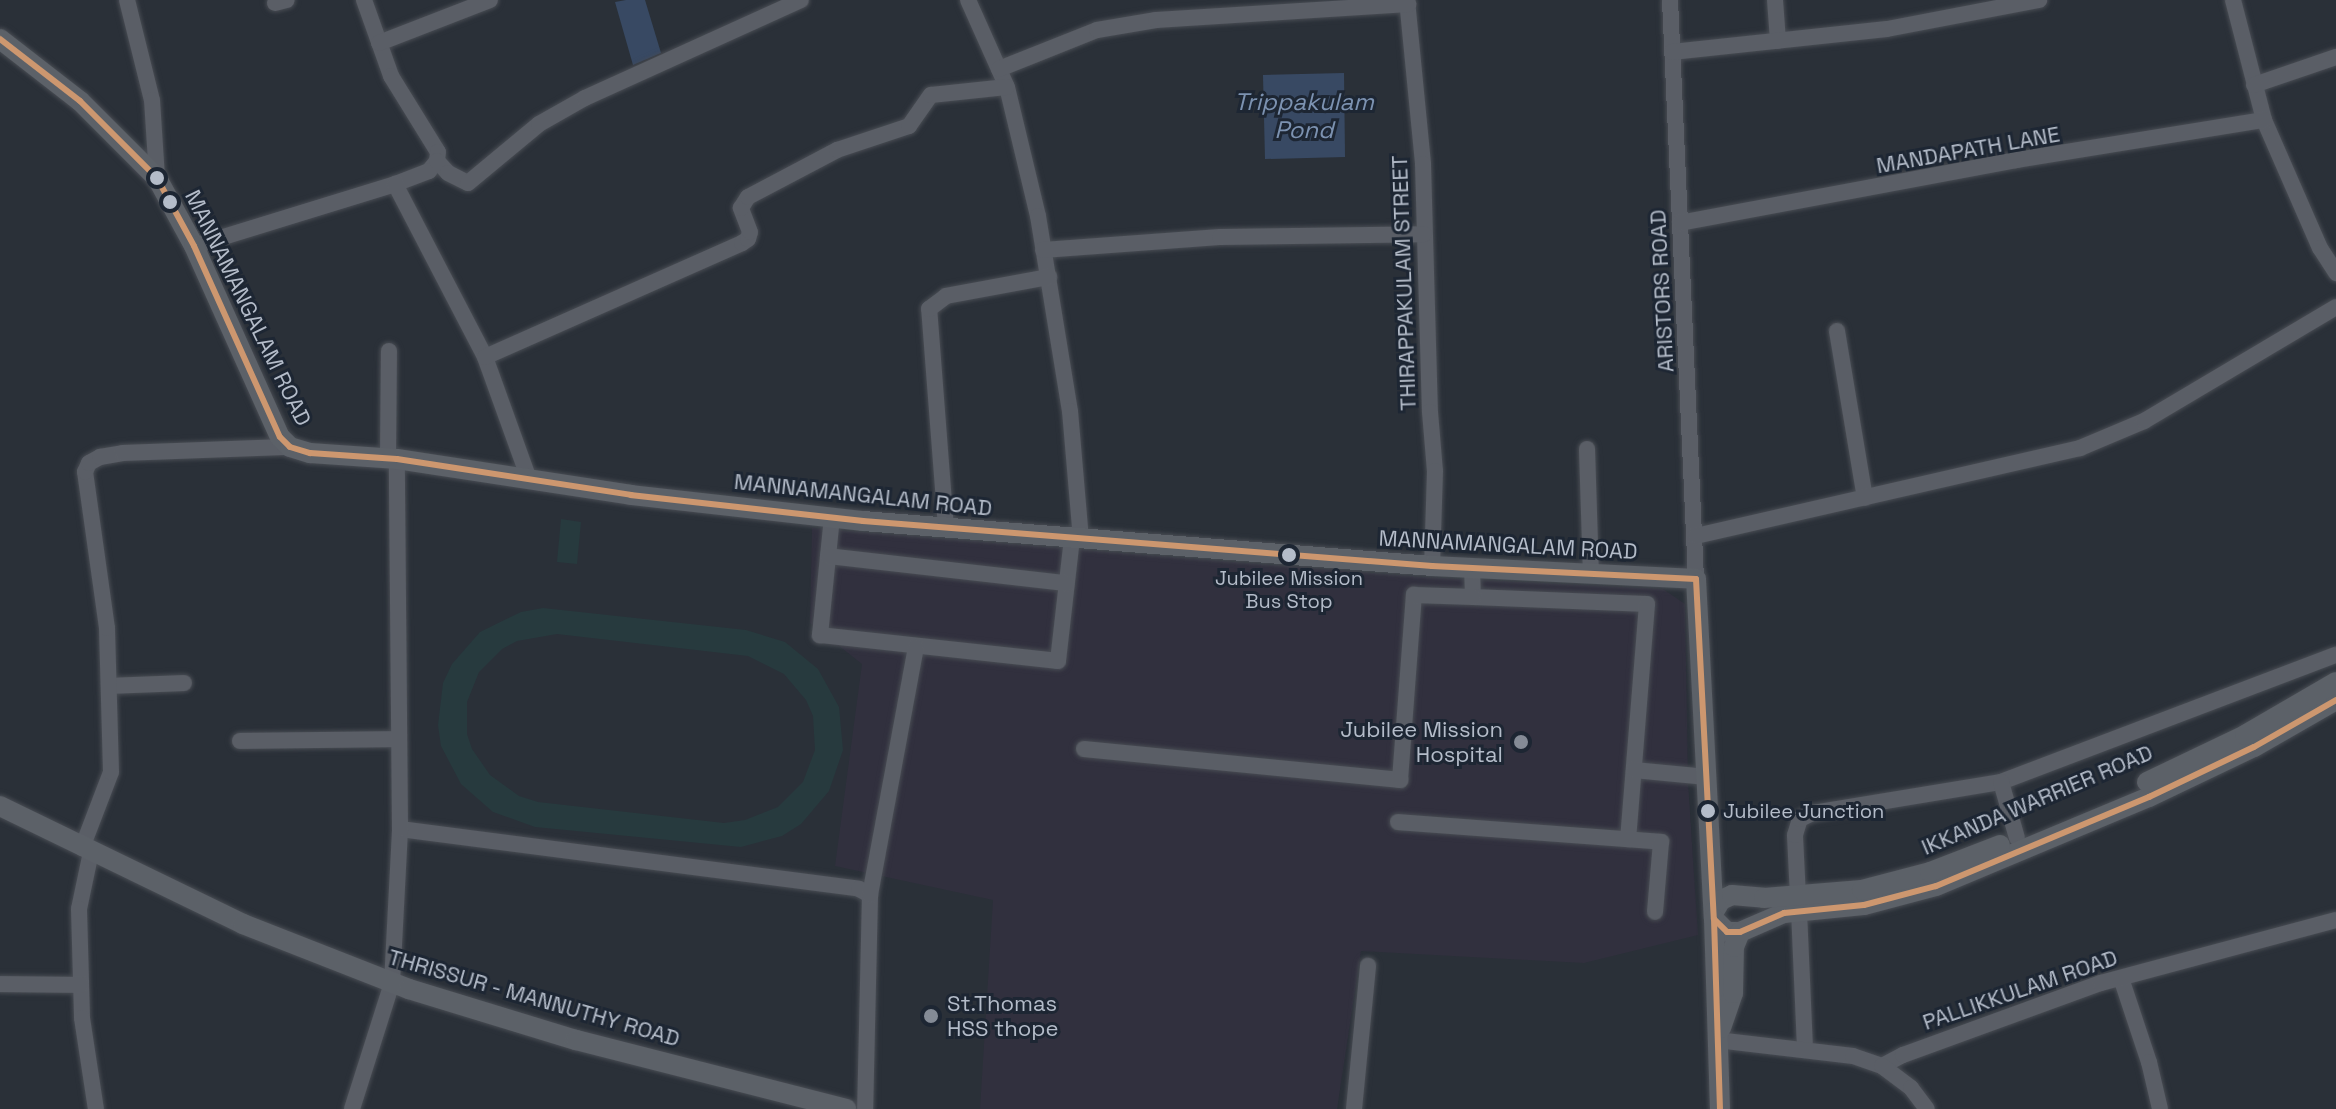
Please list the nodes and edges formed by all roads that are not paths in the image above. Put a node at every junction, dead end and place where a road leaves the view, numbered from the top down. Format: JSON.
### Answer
{"nodes":[{"id":1,"x":127,"y":0,"type":"edge"},
{"id":2,"x":364,"y":0,"type":"edge"},
{"id":3,"x":490,"y":0,"type":"edge"},
{"id":4,"x":801,"y":0,"type":"edge"},
{"id":5,"x":968,"y":0,"type":"edge"},
{"id":6,"x":1670,"y":0,"type":"edge"},
{"id":7,"x":1775,"y":0,"type":"edge"},
{"id":8,"x":2039,"y":0,"type":"edge"},
{"id":9,"x":2233,"y":0,"type":"edge"},
{"id":10,"x":1407,"y":2,"type":"edge"},
{"id":11,"x":0,"y":39,"type":"edge"},
{"id":12,"x":1778,"y":41,"type":"junction"},
{"id":13,"x":379,"y":43,"type":"junction"},
{"id":14,"x":1672,"y":52,"type":"junction"},
{"id":15,"x":2336,"y":57,"type":"edge"},
{"id":16,"x":999,"y":69,"type":"junction"},
{"id":17,"x":2254,"y":85,"type":"junction"},
{"id":18,"x":1007,"y":87,"type":"junction"},
{"id":19,"x":2264,"y":120,"type":"junction"},
{"id":20,"x":437,"y":161,"type":"junction"},
{"id":21,"x":157,"y":178,"type":"junction"},
{"id":22,"x":395,"y":184,"type":"junction"},
{"id":23,"x":1680,"y":223,"type":"junction"},
{"id":24,"x":1424,"y":234,"type":"junction"},
{"id":25,"x":194,"y":246,"type":"junction"},
{"id":26,"x":1043,"y":250,"type":"junction"},
{"id":27,"x":2336,"y":273,"type":"edge"},
{"id":28,"x":1049,"y":277,"type":"junction"},
{"id":29,"x":2336,"y":307,"type":"edge"},
{"id":30,"x":1837,"y":331,"type":"dead end"},
{"id":31,"x":389,"y":351,"type":"dead end"},
{"id":32,"x":485,"y":357,"type":"junction"},
{"id":33,"x":290,"y":447,"type":"junction"},
{"id":34,"x":1587,"y":449,"type":"dead end"},
{"id":35,"x":392,"y":458,"type":"junction"},
{"id":36,"x":529,"y":479,"type":"junction"},
{"id":37,"x":1865,"y":498,"type":"junction"},
{"id":38,"x":832,"y":517,"type":"junction"},
{"id":39,"x":946,"y":528,"type":"junction"},
{"id":40,"x":1696,"y":536,"type":"junction"},
{"id":41,"x":1077,"y":539,"type":"junction"},
{"id":42,"x":828,"y":556,"type":"junction"},
{"id":43,"x":1432,"y":566,"type":"junction"},
{"id":44,"x":1472,"y":568,"type":"junction"},
{"id":45,"x":1591,"y":574,"type":"junction"},
{"id":46,"x":1696,"y":579,"type":"junction"},
{"id":47,"x":1066,"y":583,"type":"junction"},
{"id":48,"x":1473,"y":597,"type":"junction"},
{"id":49,"x":916,"y":647,"type":"junction"},
{"id":50,"x":2336,"y":655,"type":"edge"},
{"id":51,"x":2336,"y":682,"type":"edge"},
{"id":52,"x":184,"y":683,"type":"dead end"},
{"id":53,"x":109,"y":686,"type":"junction"},
{"id":54,"x":2336,"y":700,"type":"edge"},
{"id":55,"x":399,"y":739,"type":"junction"},
{"id":56,"x":240,"y":741,"type":"dead end"},
{"id":57,"x":1084,"y":749,"type":"dead end"},
{"id":58,"x":1634,"y":770,"type":"junction"},
{"id":59,"x":1707,"y":777,"type":"junction"},
{"id":60,"x":2001,"y":782,"type":"junction"},
{"id":61,"x":0,"y":806,"type":"edge"},
{"id":62,"x":1398,"y":822,"type":"dead end"},
{"id":63,"x":1709,"y":828,"type":"junction"},
{"id":64,"x":400,"y":829,"type":"junction"},
{"id":65,"x":2017,"y":838,"type":"junction"},
{"id":66,"x":1628,"y":839,"type":"junction"},
{"id":67,"x":87,"y":850,"type":"junction"},
{"id":68,"x":870,"y":895,"type":"junction"},
{"id":69,"x":1735,"y":896,"type":"junction"},
{"id":70,"x":1798,"y":904,"type":"junction"},
{"id":71,"x":1655,"y":912,"type":"dead end"},
{"id":72,"x":1714,"y":914,"type":"junction"},
{"id":73,"x":2336,"y":920,"type":"edge"},
{"id":74,"x":1743,"y":930,"type":"junction"},
{"id":75,"x":1368,"y":966,"type":"dead end"},
{"id":76,"x":2121,"y":978,"type":"junction"},
{"id":77,"x":392,"y":983,"type":"junction"},
{"id":78,"x":0,"y":984,"type":"edge"},
{"id":79,"x":81,"y":985,"type":"junction"},
{"id":80,"x":1717,"y":1040,"type":"junction"},
{"id":81,"x":1805,"y":1049,"type":"junction"},
{"id":82,"x":1882,"y":1066,"type":"junction"},
{"id":83,"x":839,"y":1108,"type":"edge"},
{"id":84,"x":96,"y":1109,"type":"edge"},
{"id":85,"x":352,"y":1109,"type":"edge"},
{"id":86,"x":865,"y":1109,"type":"edge"},
{"id":87,"x":1354,"y":1109,"type":"edge"},
{"id":88,"x":1720,"y":1109,"type":"edge"},
{"id":89,"x":1927,"y":1109,"type":"edge"},
{"id":90,"x":2160,"y":1109,"type":"edge"}],
"edges":[{"from":1,"to":21,"type":"street"},
{"from":2,"to":13,"type":"street"},
{"from":3,"to":13,"type":"street"},
{"from":4,"to":20,"type":"street"},
{"from":5,"to":16,"type":"street"},
{"from":6,"to":14,"type":"street","name":"ARISTORS ROAD"},
{"from":7,"to":12,"type":"street"},
{"from":8,"to":12,"type":"street"},
{"from":9,"to":17,"type":"street"},
{"from":10,"to":16,"type":"street"},
{"from":10,"to":24,"type":"street","name":"THIRAPPAKULAM STREET"},
{"from":11,"to":21,"type":"main road","name":"MANNAMANGALAM ROAD"},
{"from":12,"to":14,"type":"street"},
{"from":13,"to":20,"type":"street"},
{"from":14,"to":23,"type":"street","name":"ARISTORS ROAD"},
{"from":15,"to":17,"type":"street"},
{"from":16,"to":18,"type":"street"},
{"from":17,"to":19,"type":"street"},
{"from":18,"to":26,"type":"street"},
{"from":18,"to":32,"type":"street"},
{"from":19,"to":23,"type":"street","name":"MANDAPATH LANE"},
{"from":19,"to":27,"type":"street"},
{"from":20,"to":22,"type":"street"},
{"from":21,"to":25,"type":"main road","name":"MANNAMANGALAM ROAD"},
{"from":22,"to":25,"type":"street"},
{"from":22,"to":32,"type":"street"},
{"from":23,"to":40,"type":"street","name":"ARISTORS ROAD"},
{"from":24,"to":26,"type":"street"},
{"from":24,"to":43,"type":"street","name":"THIRAPPAKULAM STREET"},
{"from":25,"to":33,"type":"main road","name":"MANNAMANGALAM ROAD"},
{"from":26,"to":28,"type":"street"},
{"from":28,"to":39,"type":"street"},
{"from":28,"to":41,"type":"street"},
{"from":29,"to":37,"type":"street"},
{"from":30,"to":37,"type":"street"},
{"from":31,"to":35,"type":"street"},
{"from":32,"to":36,"type":"street"},
{"from":33,"to":35,"type":"main road","name":"MANNAMANGALAM ROAD"},
{"from":33,"to":53,"type":"street"},
{"from":34,"to":45,"type":"street"},
{"from":35,"to":36,"type":"main road","name":"MANNAMANGALAM ROAD"},
{"from":35,"to":55,"type":"street"},
{"from":36,"to":38,"type":"main road","name":"MANNAMANGALAM ROAD"},
{"from":37,"to":40,"type":"street"},
{"from":38,"to":39,"type":"main road","name":"MANNAMANGALAM ROAD"},
{"from":38,"to":42,"type":"street"},
{"from":39,"to":41,"type":"main road","name":"MANNAMANGALAM ROAD"},
{"from":40,"to":46,"type":"street","name":"ARISTORS ROAD"},
{"from":41,"to":43,"type":"main road","name":"MANNAMANGALAM ROAD"},
{"from":41,"to":47,"type":"street"},
{"from":42,"to":47,"type":"street"},
{"from":42,"to":49,"type":"street"},
{"from":43,"to":44,"type":"main road","name":"MANNAMANGALAM ROAD"},
{"from":44,"to":45,"type":"main road","name":"MANNAMANGALAM ROAD"},
{"from":44,"to":48,"type":"street"},
{"from":45,"to":46,"type":"main road","name":"MANNAMANGALAM ROAD"},
{"from":46,"to":59,"type":"main road"},
{"from":47,"to":49,"type":"street"},
{"from":48,"to":57,"type":"street"},
{"from":48,"to":58,"type":"street"},
{"from":49,"to":68,"type":"street"},
{"from":50,"to":60,"type":"street"},
{"from":51,"to":65,"type":"main road","name":"IKKANDA WARRIER ROAD"},
{"from":52,"to":53,"type":"street"},
{"from":53,"to":67,"type":"street"},
{"from":54,"to":70,"type":"main road","name":"IKKANDA WARRIER ROAD"},
{"from":55,"to":56,"type":"street"},
{"from":55,"to":64,"type":"street"},
{"from":58,"to":59,"type":"street"},
{"from":58,"to":66,"type":"street"},
{"from":59,"to":63,"type":"main road"},
{"from":60,"to":65,"type":"street"},
{"from":60,"to":70,"type":"street"},
{"from":61,"to":67,"type":"main road","name":"THRISSUR - MANNUTHY ROAD"},
{"from":62,"to":66,"type":"street"},
{"from":63,"to":69,"type":"main road"},
{"from":63,"to":72,"type":"main road"},
{"from":64,"to":68,"type":"street"},
{"from":64,"to":77,"type":"street"},
{"from":65,"to":70,"type":"main road","name":"IKKANDA WARRIER ROAD"},
{"from":66,"to":71,"type":"street"},
{"from":67,"to":77,"type":"main road","name":"THRISSUR - MANNUTHY ROAD"},
{"from":67,"to":79,"type":"street"},
{"from":68,"to":86,"type":"street"},
{"from":69,"to":70,"type":"main road","name":"IKKANDA WARRIER ROAD"},
{"from":69,"to":72,"type":"main road"},
{"from":69,"to":74,"type":"main road"},
{"from":70,"to":74,"type":"main road","name":"IKKANDA WARRIER ROAD"},
{"from":70,"to":81,"type":"street"},
{"from":72,"to":74,"type":"main road"},
{"from":72,"to":80,"type":"main road"},
{"from":73,"to":76,"type":"street","name":"PALLIKKULAM ROAD"},
{"from":74,"to":80,"type":"main road"},
{"from":75,"to":87,"type":"street"},
{"from":76,"to":82,"type":"street","name":"PALLIKKULAM ROAD"},
{"from":76,"to":90,"type":"street"},
{"from":77,"to":83,"type":"main road","name":"THRISSUR - MANNUTHY ROAD"},
{"from":77,"to":85,"type":"street"},
{"from":78,"to":79,"type":"street"},
{"from":79,"to":84,"type":"street"},
{"from":80,"to":81,"type":"street"},
{"from":80,"to":88,"type":"main road"},
{"from":81,"to":82,"type":"street"},
{"from":82,"to":89,"type":"street"}]}
